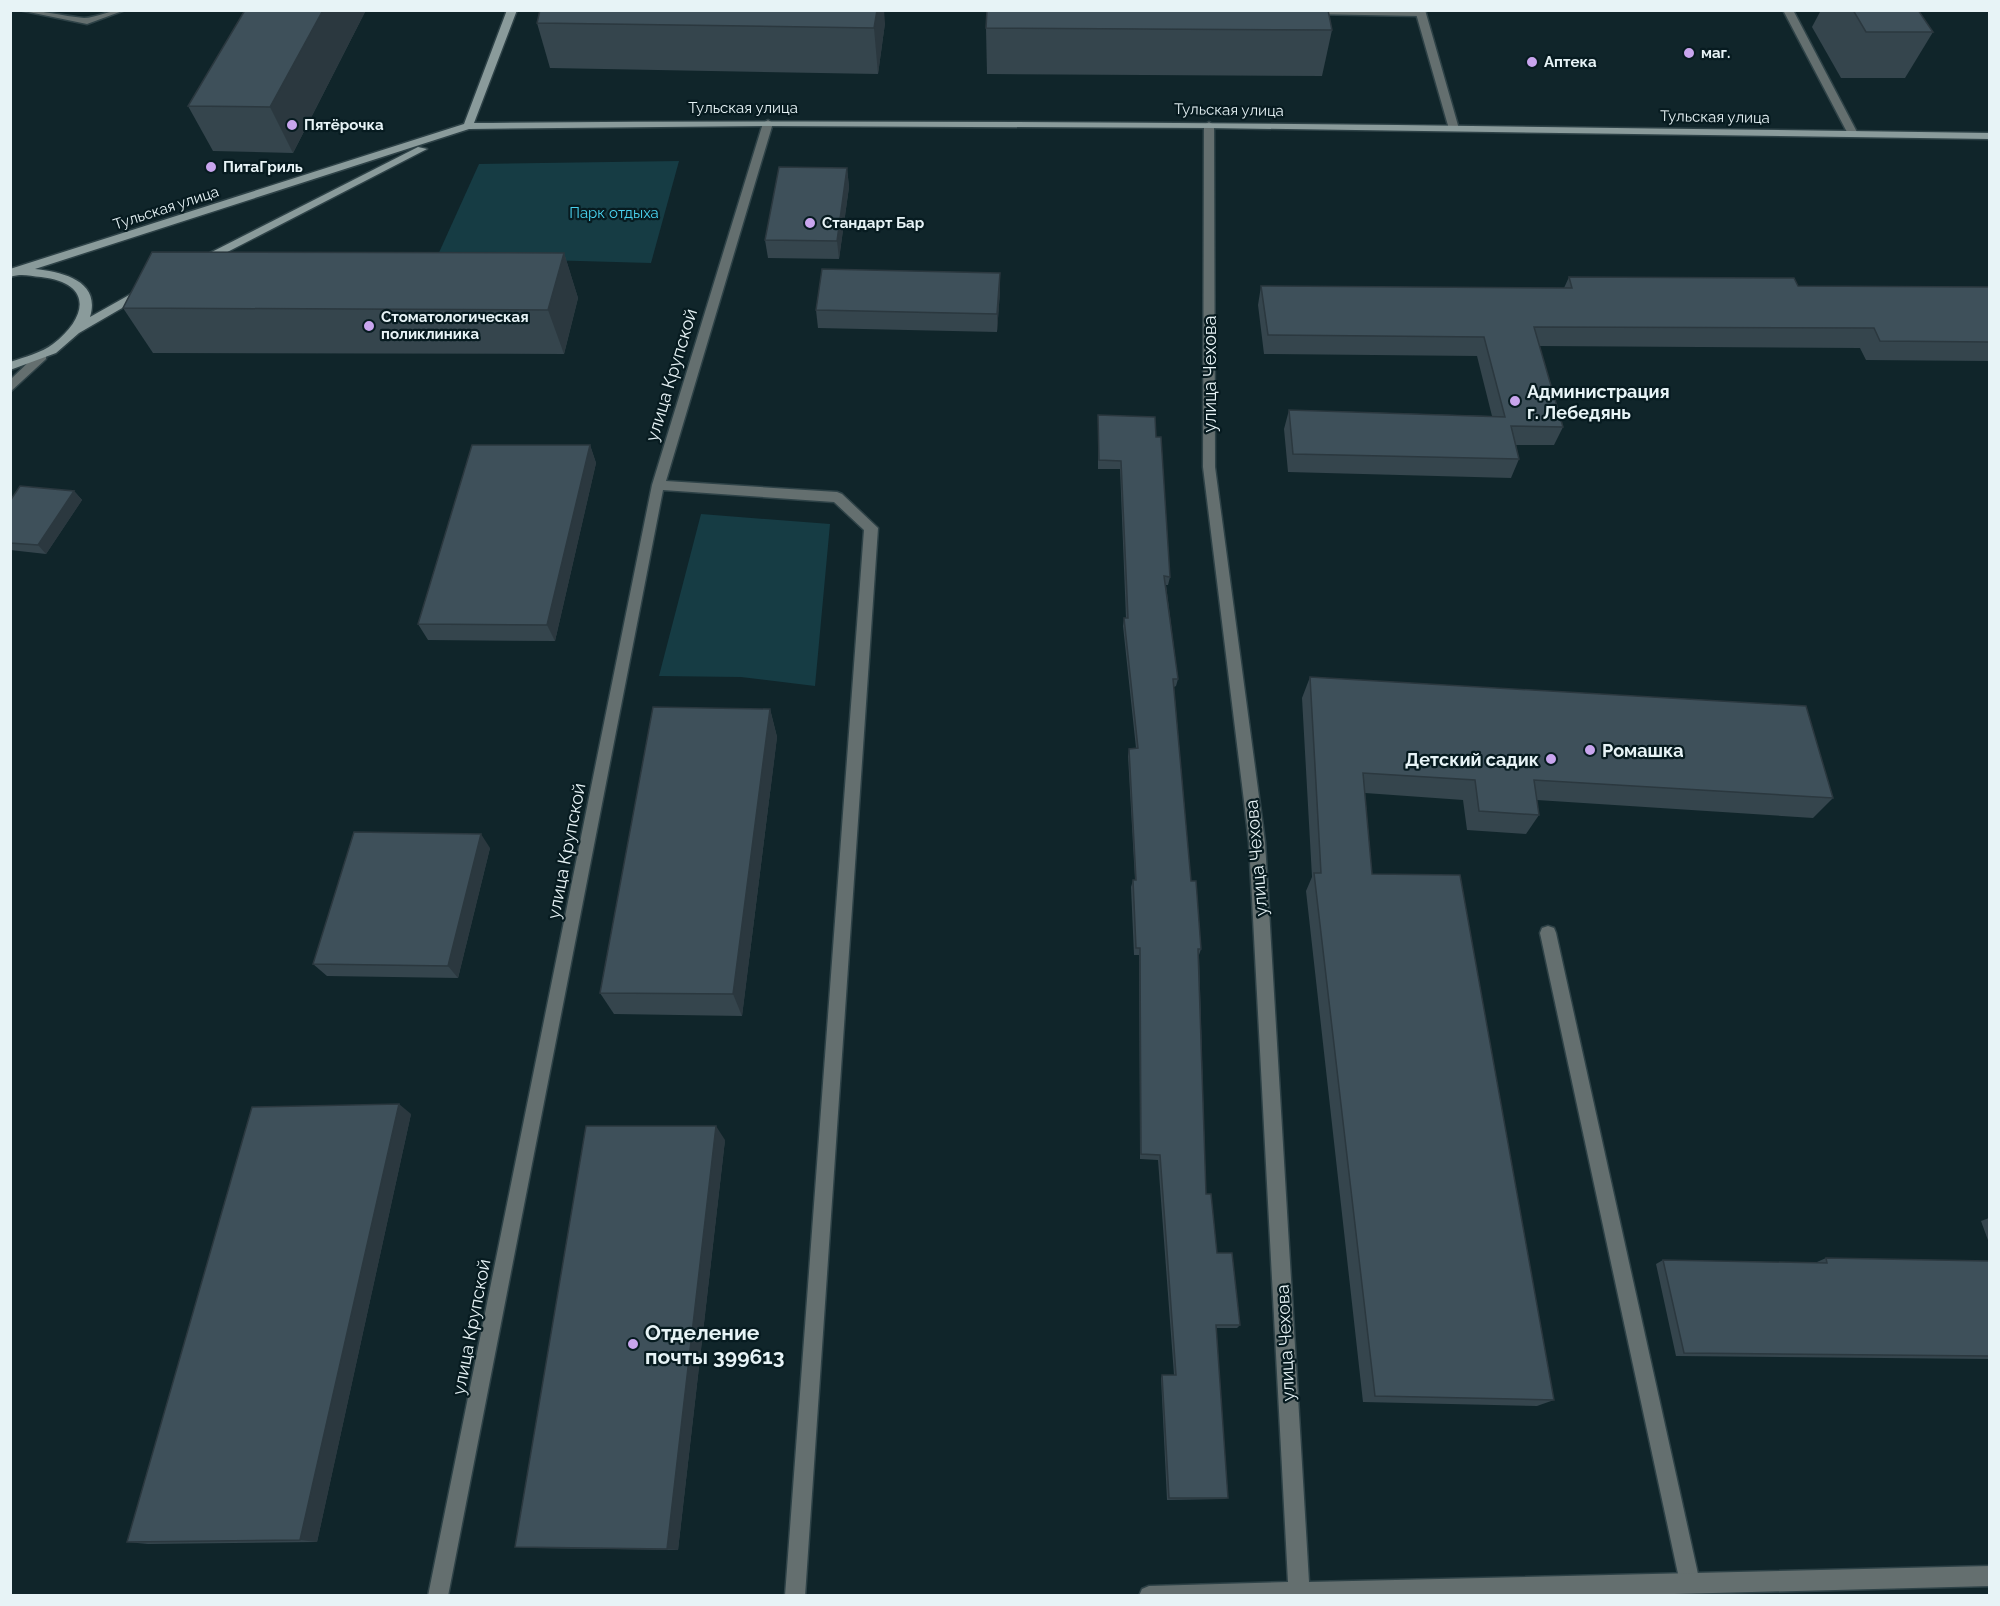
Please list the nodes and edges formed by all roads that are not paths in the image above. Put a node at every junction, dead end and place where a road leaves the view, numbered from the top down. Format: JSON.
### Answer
{"nodes":[{"id":1,"x":23,"y":10,"type":"edge"},
{"id":2,"x":120,"y":10,"type":"edge"},
{"id":3,"x":512,"y":10,"type":"edge"},
{"id":4,"x":1788,"y":10,"type":"edge"},
{"id":5,"x":1302,"y":11,"type":"edge"},
{"id":6,"x":1420,"y":12,"type":"edge"},
{"id":7,"x":768,"y":123,"type":"junction"},
{"id":8,"x":1209,"y":125,"type":"junction"},
{"id":9,"x":468,"y":126,"type":"junction"},
{"id":10,"x":1454,"y":129,"type":"junction"},
{"id":11,"x":1853,"y":135,"type":"junction"},
{"id":12,"x":1989,"y":136,"type":"edge"},
{"id":13,"x":184,"y":269,"type":"edge"},
{"id":14,"x":10,"y":274,"type":"edge"},
{"id":15,"x":154,"y":286,"type":"edge"},
{"id":16,"x":76,"y":330,"type":"junction"},
{"id":17,"x":42,"y":356,"type":"junction"},
{"id":18,"x":10,"y":366,"type":"edge"},
{"id":19,"x":10,"y":388,"type":"edge"},
{"id":20,"x":658,"y":485,"type":"junction"},
{"id":21,"x":1548,"y":933,"type":"dead end"},
{"id":22,"x":1989,"y":1576,"type":"edge"},
{"id":23,"x":1690,"y":1583,"type":"junction"},
{"id":24,"x":1299,"y":1592,"type":"junction"},
{"id":25,"x":438,"y":1596,"type":"edge"},
{"id":26,"x":795,"y":1596,"type":"edge"},
{"id":27,"x":1149,"y":1596,"type":"edge"}],
"edges":[{"from":1,"to":2,"type":"street"},
{"from":3,"to":9,"type":"main road"},
{"from":4,"to":11,"type":"street"},
{"from":5,"to":6,"type":"street"},
{"from":6,"to":10,"type":"street"},
{"from":7,"to":8,"type":"main road","name":"Тульская улица"},
{"from":7,"to":9,"type":"main road","name":"Тульская улица"},
{"from":7,"to":20,"type":"street","name":"улица Крупской"},
{"from":8,"to":10,"type":"main road","name":"Тульская улица"},
{"from":8,"to":24,"type":"street","name":"улица Чехова"},
{"from":9,"to":13,"type":"main road","name":"Тульская улица"},
{"from":9,"to":14,"type":"main road","name":"Тульская улица"},
{"from":10,"to":11,"type":"main road","name":"Тульская улица"},
{"from":11,"to":12,"type":"main road","name":"Тульская улица"},
{"from":14,"to":16,"type":"main road"},
{"from":15,"to":16,"type":"main road"},
{"from":16,"to":17,"type":"main road"},
{"from":17,"to":18,"type":"main road"},
{"from":17,"to":19,"type":"street"},
{"from":20,"to":25,"type":"street","name":"улица Крупской"},
{"from":20,"to":26,"type":"street"},
{"from":21,"to":23,"type":"street"},
{"from":22,"to":23,"type":"street"},
{"from":23,"to":24,"type":"street"},
{"from":24,"to":27,"type":"street"}]}
